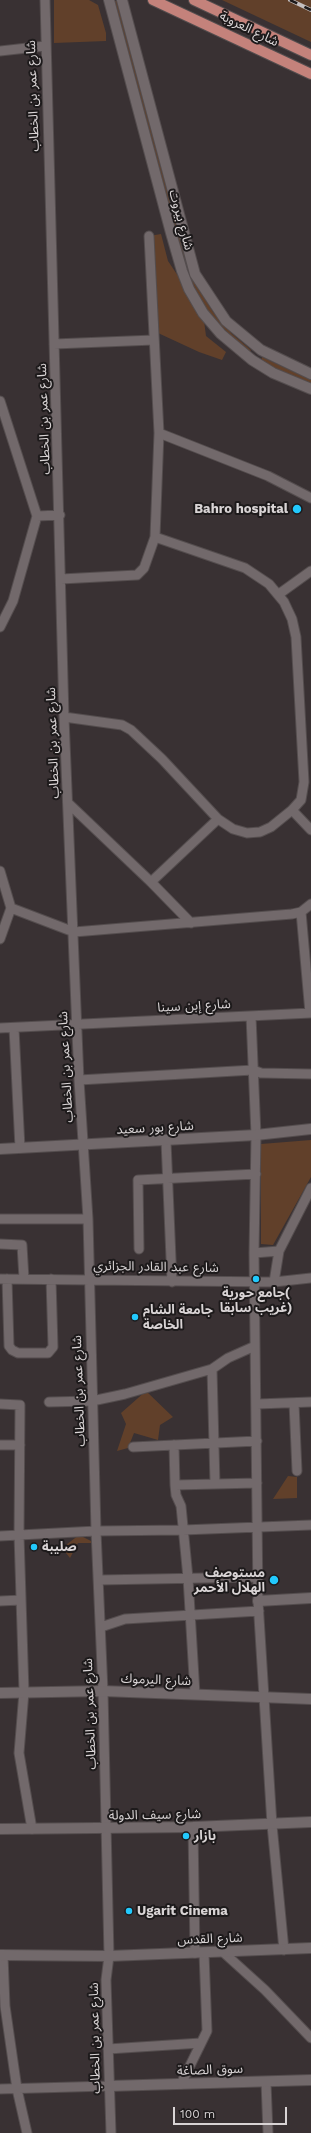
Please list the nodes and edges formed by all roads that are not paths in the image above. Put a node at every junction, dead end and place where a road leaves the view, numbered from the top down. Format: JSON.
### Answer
{"nodes":[{"id":1,"x":45,"y":0,"type":"edge"},
{"id":2,"x":108,"y":0,"type":"edge"},
{"id":3,"x":122,"y":0,"type":"edge"},
{"id":4,"x":153,"y":0,"type":"edge"},
{"id":5,"x":194,"y":0,"type":"edge"},
{"id":6,"x":45,"y":46,"type":"junction"},
{"id":7,"x":0,"y":51,"type":"edge"},
{"id":8,"x":311,"y":55,"type":"edge"},
{"id":9,"x":311,"y":74,"type":"edge"},
{"id":10,"x":149,"y":236,"type":"dead end"},
{"id":11,"x":154,"y":340,"type":"junction"},
{"id":12,"x":54,"y":344,"type":"junction"},
{"id":13,"x":262,"y":350,"type":"junction"},
{"id":14,"x":252,"y":360,"type":"junction"},
{"id":15,"x":311,"y":374,"type":"edge"},
{"id":16,"x":311,"y":389,"type":"edge"},
{"id":17,"x":0,"y":401,"type":"edge"},
{"id":18,"x":159,"y":433,"type":"junction"},
{"id":19,"x":311,"y":498,"type":"edge"},
{"id":20,"x":60,"y":515,"type":"junction"},
{"id":21,"x":37,"y":516,"type":"junction"},
{"id":22,"x":155,"y":537,"type":"junction"},
{"id":23,"x":311,"y":571,"type":"edge"},
{"id":24,"x":61,"y":579,"type":"junction"},
{"id":25,"x":279,"y":594,"type":"junction"},
{"id":26,"x":0,"y":627,"type":"edge"},
{"id":27,"x":64,"y":717,"type":"junction"},
{"id":28,"x":68,"y":803,"type":"junction"},
{"id":29,"x":292,"y":810,"type":"junction"},
{"id":30,"x":218,"y":819,"type":"junction"},
{"id":31,"x":311,"y":830,"type":"edge"},
{"id":32,"x":0,"y":871,"type":"edge"},
{"id":33,"x":151,"y":882,"type":"junction"},
{"id":34,"x":311,"y":904,"type":"edge"},
{"id":35,"x":11,"y":908,"type":"junction"},
{"id":36,"x":301,"y":912,"type":"junction"},
{"id":37,"x":191,"y":923,"type":"junction"},
{"id":38,"x":74,"y":932,"type":"junction"},
{"id":39,"x":0,"y":938,"type":"edge"},
{"id":40,"x":308,"y":955,"type":"edge"},
{"id":41,"x":310,"y":1013,"type":"edge"},
{"id":42,"x":251,"y":1016,"type":"junction"},
{"id":43,"x":78,"y":1025,"type":"junction"},
{"id":44,"x":0,"y":1028,"type":"edge"},
{"id":45,"x":14,"y":1028,"type":"junction"},
{"id":46,"x":253,"y":1070,"type":"junction"},
{"id":47,"x":311,"y":1074,"type":"edge"},
{"id":48,"x":79,"y":1080,"type":"junction"},
{"id":49,"x":311,"y":1129,"type":"edge"},
{"id":50,"x":256,"y":1135,"type":"junction"},
{"id":51,"x":166,"y":1140,"type":"junction"},
{"id":52,"x":83,"y":1144,"type":"junction"},
{"id":53,"x":0,"y":1148,"type":"edge"},
{"id":54,"x":20,"y":1148,"type":"junction"},
{"id":55,"x":256,"y":1174,"type":"junction"},
{"id":56,"x":168,"y":1178,"type":"junction"},
{"id":57,"x":311,"y":1188,"type":"edge"},
{"id":58,"x":0,"y":1219,"type":"edge"},
{"id":59,"x":88,"y":1219,"type":"junction"},
{"id":60,"x":0,"y":1244,"type":"edge"},
{"id":61,"x":139,"y":1250,"type":"dead end"},
{"id":62,"x":279,"y":1251,"type":"junction"},
{"id":63,"x":254,"y":1253,"type":"junction"},
{"id":64,"x":88,"y":1278,"type":"junction"},
{"id":65,"x":311,"y":1278,"type":"edge"},
{"id":66,"x":4,"y":1279,"type":"edge"},
{"id":67,"x":24,"y":1279,"type":"junction"},
{"id":68,"x":51,"y":1279,"type":"junction"},
{"id":69,"x":172,"y":1282,"type":"junction"},
{"id":70,"x":255,"y":1282,"type":"junction"},
{"id":71,"x":274,"y":1282,"type":"junction"},
{"id":72,"x":255,"y":1346,"type":"junction"},
{"id":73,"x":212,"y":1369,"type":"junction"},
{"id":74,"x":92,"y":1401,"type":"junction"},
{"id":75,"x":50,"y":1402,"type":"dead end"},
{"id":76,"x":311,"y":1402,"type":"edge"},
{"id":77,"x":294,"y":1403,"type":"junction"},
{"id":78,"x":0,"y":1404,"type":"edge"},
{"id":79,"x":257,"y":1404,"type":"junction"},
{"id":80,"x":257,"y":1441,"type":"junction"},
{"id":81,"x":213,"y":1443,"type":"junction"},
{"id":82,"x":0,"y":1445,"type":"edge"},
{"id":83,"x":20,"y":1445,"type":"junction"},
{"id":84,"x":174,"y":1445,"type":"junction"},
{"id":85,"x":133,"y":1447,"type":"dead end"},
{"id":86,"x":297,"y":1471,"type":"dead end"},
{"id":87,"x":257,"y":1483,"type":"junction"},
{"id":88,"x":215,"y":1484,"type":"junction"},
{"id":89,"x":175,"y":1486,"type":"junction"},
{"id":90,"x":311,"y":1524,"type":"edge"},
{"id":91,"x":257,"y":1528,"type":"junction"},
{"id":92,"x":183,"y":1530,"type":"junction"},
{"id":93,"x":96,"y":1531,"type":"junction"},
{"id":94,"x":18,"y":1535,"type":"junction"},
{"id":95,"x":0,"y":1536,"type":"edge"},
{"id":96,"x":257,"y":1577,"type":"junction"},
{"id":97,"x":188,"y":1578,"type":"junction"},
{"id":98,"x":99,"y":1580,"type":"junction"},
{"id":99,"x":311,"y":1598,"type":"edge"},
{"id":100,"x":21,"y":1600,"type":"junction"},
{"id":101,"x":0,"y":1601,"type":"edge"},
{"id":102,"x":258,"y":1606,"type":"junction"},
{"id":103,"x":190,"y":1615,"type":"junction"},
{"id":104,"x":101,"y":1628,"type":"junction"},
{"id":105,"x":103,"y":1691,"type":"junction"},
{"id":106,"x":24,"y":1692,"type":"junction"},
{"id":107,"x":0,"y":1693,"type":"edge"},
{"id":108,"x":194,"y":1694,"type":"junction"},
{"id":109,"x":263,"y":1697,"type":"junction"},
{"id":110,"x":311,"y":1699,"type":"edge"},
{"id":111,"x":311,"y":1822,"type":"edge"},
{"id":112,"x":272,"y":1825,"type":"junction"},
{"id":113,"x":193,"y":1827,"type":"junction"},
{"id":114,"x":0,"y":1829,"type":"edge"},
{"id":115,"x":32,"y":1829,"type":"junction"},
{"id":116,"x":106,"y":1829,"type":"junction"},
{"id":117,"x":311,"y":1948,"type":"edge"},
{"id":118,"x":284,"y":1950,"type":"junction"},
{"id":119,"x":223,"y":1952,"type":"junction"},
{"id":120,"x":199,"y":1953,"type":"junction"},
{"id":121,"x":1,"y":1955,"type":"edge"},
{"id":122,"x":109,"y":1956,"type":"junction"},
{"id":123,"x":311,"y":2038,"type":"edge"},
{"id":124,"x":201,"y":2043,"type":"junction"},
{"id":125,"x":108,"y":2049,"type":"junction"},
{"id":126,"x":311,"y":2080,"type":"edge"},
{"id":127,"x":266,"y":2082,"type":"junction"},
{"id":128,"x":181,"y":2084,"type":"junction"},
{"id":129,"x":109,"y":2086,"type":"junction"},
{"id":130,"x":0,"y":2089,"type":"edge"},
{"id":131,"x":17,"y":2089,"type":"junction"},
{"id":132,"x":27,"y":2133,"type":"edge"},
{"id":133,"x":111,"y":2133,"type":"edge"},
{"id":134,"x":268,"y":2133,"type":"edge"}],
"edges":[{"from":1,"to":6,"type":"street","name":"شارع عمر بن الخطاب"},
{"from":2,"to":14,"type":"main road","name":"شارع بيروت"},
{"from":3,"to":13,"type":"main road","name":"شارع بيروت"},
{"from":4,"to":9,"type":"main road","name":"شارع العروبة"},
{"from":5,"to":8,"type":"main road","name":"شارع العروبة"},
{"from":6,"to":7,"type":"street"},
{"from":6,"to":12,"type":"street","name":"شارع عمر بن الخطاب"},
{"from":10,"to":11,"type":"street"},
{"from":11,"to":12,"type":"street"},
{"from":11,"to":18,"type":"street"},
{"from":12,"to":20,"type":"street","name":"شارع عمر بن الخطاب"},
{"from":13,"to":14,"type":"main road"},
{"from":13,"to":15,"type":"main road","name":"شارع بيروت"},
{"from":14,"to":16,"type":"main road","name":"شارع بيروت"},
{"from":17,"to":21,"type":"street"},
{"from":18,"to":19,"type":"street"},
{"from":18,"to":22,"type":"street"},
{"from":20,"to":21,"type":"street"},
{"from":20,"to":24,"type":"street","name":"شارع عمر بن الخطاب"},
{"from":21,"to":26,"type":"street"},
{"from":22,"to":24,"type":"street"},
{"from":22,"to":25,"type":"street"},
{"from":23,"to":25,"type":"street"},
{"from":24,"to":27,"type":"street","name":"شارع عمر بن الخطاب"},
{"from":25,"to":29,"type":"street"},
{"from":27,"to":28,"type":"street","name":"شارع عمر بن الخطاب"},
{"from":27,"to":30,"type":"street"},
{"from":28,"to":33,"type":"street"},
{"from":28,"to":38,"type":"street","name":"شارع عمر بن الخطاب"},
{"from":29,"to":30,"type":"street"},
{"from":29,"to":31,"type":"street"},
{"from":30,"to":33,"type":"street"},
{"from":32,"to":35,"type":"street"},
{"from":33,"to":37,"type":"street"},
{"from":34,"to":36,"type":"street"},
{"from":35,"to":38,"type":"street"},
{"from":35,"to":39,"type":"street"},
{"from":36,"to":37,"type":"street"},
{"from":36,"to":40,"type":"street"},
{"from":37,"to":38,"type":"street"},
{"from":38,"to":43,"type":"street","name":"شارع عمر بن الخطاب"},
{"from":40,"to":41,"type":"street"},
{"from":41,"to":42,"type":"street","name":"شارع إبن سينا"},
{"from":42,"to":43,"type":"street","name":"شارع إبن سينا"},
{"from":42,"to":46,"type":"street"},
{"from":43,"to":45,"type":"street","name":"شارع إبن سينا"},
{"from":43,"to":48,"type":"street","name":"شارع عمر بن الخطاب"},
{"from":44,"to":45,"type":"street","name":"شارع إبن سينا"},
{"from":45,"to":54,"type":"street"},
{"from":46,"to":47,"type":"street"},
{"from":46,"to":48,"type":"street"},
{"from":46,"to":50,"type":"street"},
{"from":48,"to":52,"type":"street","name":"شارع عمر بن الخطاب"},
{"from":49,"to":50,"type":"main road","name":"شارع بور سعيد"},
{"from":50,"to":51,"type":"main road","name":"شارع بور سعيد"},
{"from":50,"to":55,"type":"street"},
{"from":51,"to":52,"type":"main road","name":"شارع بور سعيد"},
{"from":51,"to":56,"type":"street"},
{"from":52,"to":54,"type":"main road","name":"شارع بور سعيد"},
{"from":52,"to":59,"type":"street","name":"شارع عمر بن الخطاب"},
{"from":53,"to":54,"type":"main road","name":"شارع بور سعيد"},
{"from":55,"to":56,"type":"street"},
{"from":55,"to":63,"type":"street"},
{"from":56,"to":61,"type":"street"},
{"from":56,"to":69,"type":"street"},
{"from":57,"to":62,"type":"street"},
{"from":58,"to":59,"type":"street"},
{"from":59,"to":64,"type":"street","name":"شارع عمر بن الخطاب"},
{"from":60,"to":67,"type":"street"},
{"from":62,"to":63,"type":"street"},
{"from":62,"to":71,"type":"street"},
{"from":63,"to":70,"type":"street"},
{"from":64,"to":68,"type":"street","name":"شارع عبد القادر الجزائري"},
{"from":64,"to":69,"type":"street","name":"شارع عبد القادر الجزائري"},
{"from":64,"to":74,"type":"street","name":"شارع عمر بن الخطاب"},
{"from":65,"to":71,"type":"street","name":"شارع عبد القادر الجزائري"},
{"from":66,"to":67,"type":"street","name":"شارع عبد القادر الجزائري"},
{"from":66,"to":68,"type":"street"},
{"from":67,"to":68,"type":"street","name":"شارع عبد القادر الجزائري"},
{"from":69,"to":70,"type":"street","name":"شارع عبد القادر الجزائري"},
{"from":70,"to":71,"type":"street","name":"شارع عبد القادر الجزائري"},
{"from":70,"to":72,"type":"street"},
{"from":72,"to":73,"type":"street"},
{"from":72,"to":79,"type":"street"},
{"from":73,"to":74,"type":"street"},
{"from":73,"to":81,"type":"street"},
{"from":74,"to":75,"type":"street"},
{"from":74,"to":93,"type":"street","name":"شارع عمر بن الخطاب"},
{"from":76,"to":77,"type":"street"},
{"from":77,"to":79,"type":"street"},
{"from":77,"to":86,"type":"street"},
{"from":78,"to":83,"type":"street"},
{"from":79,"to":80,"type":"street"},
{"from":80,"to":81,"type":"street"},
{"from":80,"to":87,"type":"street"},
{"from":81,"to":84,"type":"street"},
{"from":81,"to":88,"type":"street"},
{"from":82,"to":83,"type":"street"},
{"from":83,"to":94,"type":"street"},
{"from":84,"to":85,"type":"street"},
{"from":84,"to":89,"type":"street"},
{"from":87,"to":88,"type":"street"},
{"from":87,"to":91,"type":"street"},
{"from":88,"to":89,"type":"street"},
{"from":89,"to":92,"type":"street"},
{"from":90,"to":91,"type":"street"},
{"from":91,"to":92,"type":"street"},
{"from":91,"to":96,"type":"street"},
{"from":92,"to":93,"type":"street"},
{"from":92,"to":97,"type":"street"},
{"from":93,"to":94,"type":"street"},
{"from":93,"to":98,"type":"street","name":"شارع عمر بن الخطاب"},
{"from":94,"to":95,"type":"street"},
{"from":94,"to":100,"type":"street"},
{"from":96,"to":97,"type":"street"},
{"from":96,"to":102,"type":"street"},
{"from":97,"to":98,"type":"street"},
{"from":97,"to":103,"type":"street"},
{"from":98,"to":104,"type":"street","name":"شارع عمر بن الخطاب"},
{"from":99,"to":102,"type":"main road"},
{"from":100,"to":101,"type":"street"},
{"from":100,"to":106,"type":"street"},
{"from":102,"to":103,"type":"street"},
{"from":102,"to":109,"type":"street"},
{"from":103,"to":104,"type":"street"},
{"from":103,"to":108,"type":"street"},
{"from":104,"to":105,"type":"street","name":"شارع عمر بن الخطاب"},
{"from":105,"to":106,"type":"main road","name":"شارع اليرموك"},
{"from":105,"to":108,"type":"main road","name":"شارع اليرموك"},
{"from":105,"to":116,"type":"street","name":"شارع عمر بن الخطاب"},
{"from":106,"to":107,"type":"main road","name":"شارع اليرموك"},
{"from":106,"to":115,"type":"street"},
{"from":108,"to":109,"type":"main road","name":"شارع اليرموك"},
{"from":109,"to":110,"type":"main road","name":"شارع اليرموك"},
{"from":109,"to":112,"type":"street"},
{"from":111,"to":112,"type":"main road","name":"شارع سيف الدولة"},
{"from":112,"to":113,"type":"main road","name":"شارع سيف الدولة"},
{"from":112,"to":118,"type":"street"},
{"from":113,"to":116,"type":"main road","name":"شارع سيف الدولة"},
{"from":113,"to":120,"type":"street"},
{"from":114,"to":115,"type":"main road","name":"شارع سيف الدولة"},
{"from":115,"to":116,"type":"main road","name":"شارع سيف الدولة"},
{"from":116,"to":122,"type":"street","name":"شارع عمر بن الخطاب"},
{"from":117,"to":118,"type":"main road","name":"شارع القدس"},
{"from":118,"to":119,"type":"main road","name":"شارع القدس"},
{"from":119,"to":120,"type":"main road","name":"شارع القدس"},
{"from":119,"to":123,"type":"street"},
{"from":120,"to":122,"type":"main road","name":"شارع القدس"},
{"from":120,"to":124,"type":"street"},
{"from":121,"to":122,"type":"main road","name":"شارع القدس"},
{"from":121,"to":131,"type":"street"},
{"from":122,"to":125,"type":"street","name":"شارع عمر بن الخطاب"},
{"from":124,"to":125,"type":"street"},
{"from":124,"to":128,"type":"street"},
{"from":125,"to":129,"type":"street","name":"شارع عمر بن الخطاب"},
{"from":126,"to":127,"type":"main road","name":"سوق الصاغة"},
{"from":127,"to":128,"type":"main road","name":"سوق الصاغة"},
{"from":127,"to":134,"type":"street"},
{"from":128,"to":129,"type":"main road","name":"سوق الصاغة"},
{"from":129,"to":131,"type":"street"},
{"from":129,"to":133,"type":"street","name":"شارع عمر بن الخطاب"},
{"from":130,"to":131,"type":"street"},
{"from":131,"to":132,"type":"street"}]}
